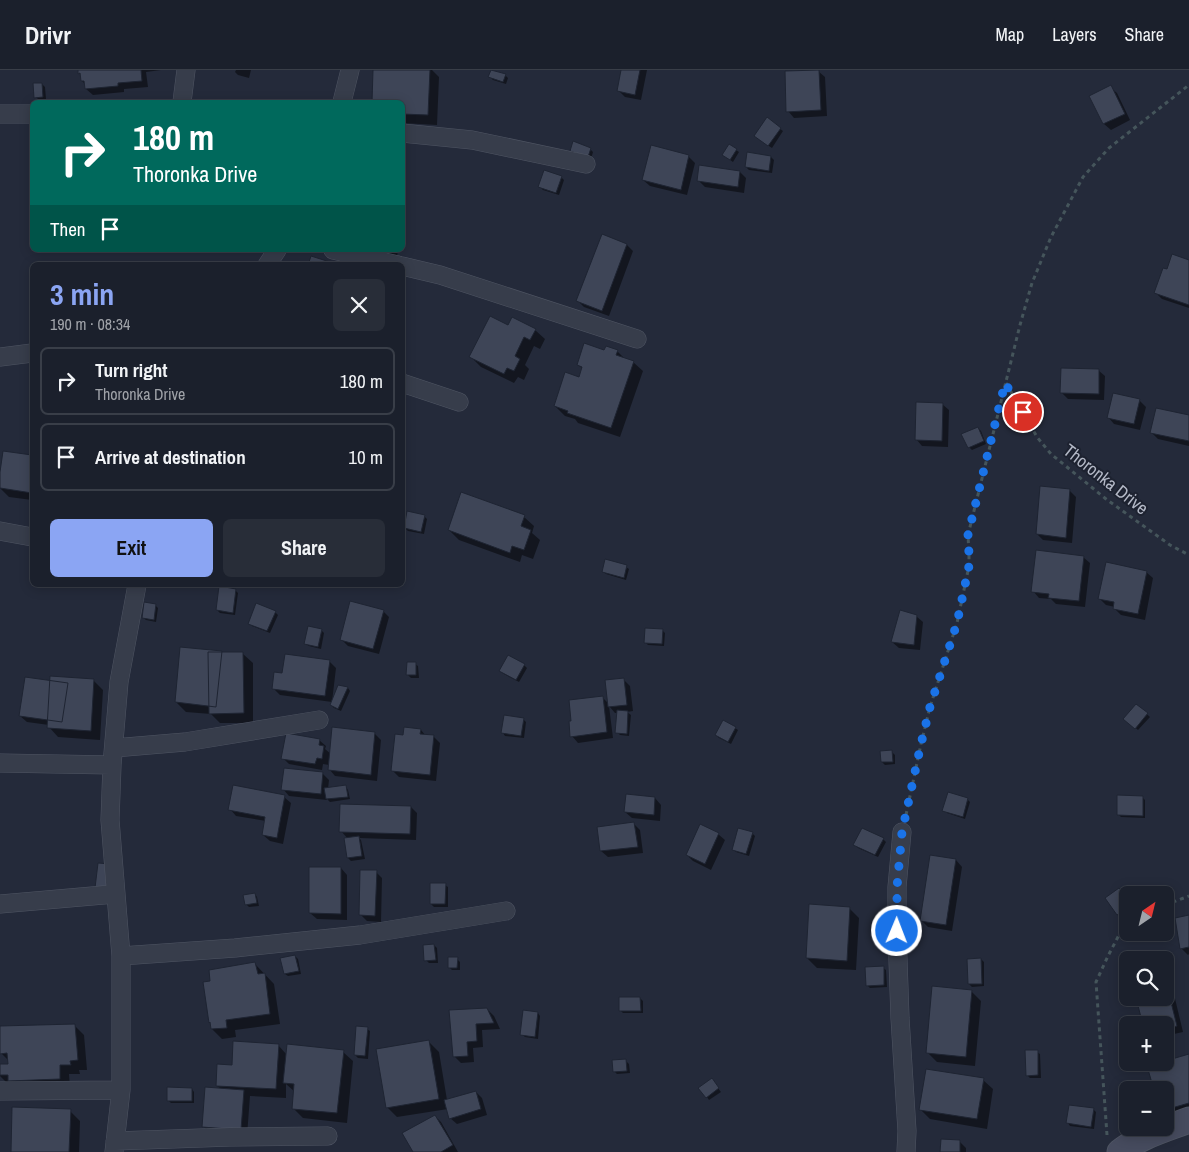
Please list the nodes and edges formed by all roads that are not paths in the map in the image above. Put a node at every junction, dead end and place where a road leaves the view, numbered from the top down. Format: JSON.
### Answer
{"nodes":[{"id":1,"x":186,"y":70,"type":"edge"},
{"id":2,"x":350,"y":70,"type":"edge"},
{"id":3,"x":182,"y":100,"type":"edge"},
{"id":4,"x":342,"y":100,"type":"edge"},
{"id":5,"x":0,"y":114,"type":"edge"},
{"id":6,"x":30,"y":114,"type":"edge"},
{"id":7,"x":405,"y":133,"type":"edge"},
{"id":8,"x":586,"y":164,"type":"dead end"},
{"id":9,"x":342,"y":252,"type":"edge"},
{"id":10,"x":385,"y":262,"type":"edge"},
{"id":11,"x":405,"y":267,"type":"edge"},
{"id":12,"x":637,"y":339,"type":"dead end"},
{"id":13,"x":30,"y":353,"type":"edge"},
{"id":14,"x":0,"y":356,"type":"edge"},
{"id":15,"x":405,"y":384,"type":"edge"},
{"id":16,"x":459,"y":402,"type":"dead end"},
{"id":17,"x":0,"y":531,"type":"edge"},
{"id":18,"x":30,"y":537,"type":"edge"},
{"id":19,"x":137,"y":587,"type":"edge"},
{"id":20,"x":318,"y":720,"type":"dead end"},
{"id":21,"x":114,"y":748,"type":"junction"},
{"id":22,"x":0,"y":763,"type":"edge"},
{"id":23,"x":112,"y":765,"type":"junction"},
{"id":24,"x":902,"y":832,"type":"road end"},
{"id":25,"x":115,"y":894,"type":"junction"},
{"id":26,"x":0,"y":904,"type":"edge"},
{"id":27,"x":506,"y":911,"type":"dead end"},
{"id":28,"x":121,"y":956,"type":"junction"},
{"id":29,"x":121,"y":1090,"type":"junction"},
{"id":30,"x":0,"y":1091,"type":"edge"},
{"id":31,"x":1189,"y":1120,"type":"edge"},
{"id":32,"x":328,"y":1136,"type":"dead end"},
{"id":33,"x":115,"y":1147,"type":"edge"},
{"id":34,"x":1114,"y":1147,"type":"edge"},
{"id":35,"x":906,"y":1152,"type":"edge"}],
"edges":[{"from":1,"to":3,"type":"street"},
{"from":2,"to":4,"type":"street"},
{"from":5,"to":6,"type":"street"},
{"from":7,"to":8,"type":"street"},
{"from":9,"to":10,"type":"street"},
{"from":11,"to":12,"type":"street"},
{"from":13,"to":14,"type":"street"},
{"from":15,"to":16,"type":"street"},
{"from":17,"to":18,"type":"street"},
{"from":19,"to":21,"type":"street"},
{"from":20,"to":21,"type":"street"},
{"from":21,"to":23,"type":"street"},
{"from":22,"to":23,"type":"street"},
{"from":23,"to":25,"type":"street"},
{"from":24,"to":35,"type":"street"},
{"from":25,"to":26,"type":"street"},
{"from":25,"to":28,"type":"street"},
{"from":27,"to":28,"type":"street"},
{"from":28,"to":29,"type":"street"},
{"from":29,"to":30,"type":"street"},
{"from":29,"to":33,"type":"street"},
{"from":31,"to":34,"type":"street"},
{"from":32,"to":33,"type":"street"}]}
